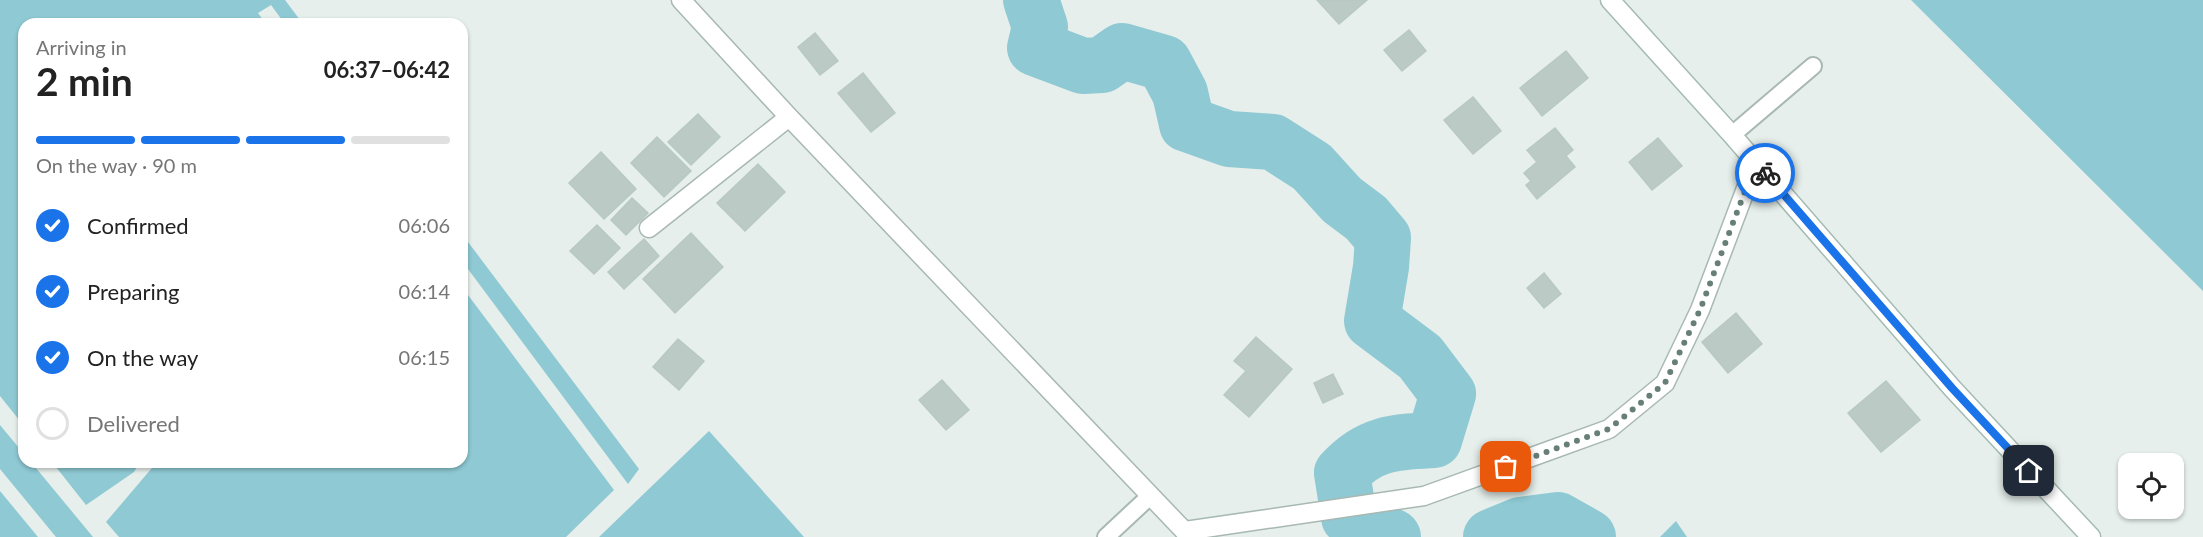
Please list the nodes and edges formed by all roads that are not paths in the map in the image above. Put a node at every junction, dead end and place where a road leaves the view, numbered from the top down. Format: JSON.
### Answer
{"nodes":[{"id":1,"x":681,"y":0,"type":"edge"},
{"id":2,"x":1610,"y":0,"type":"edge"},
{"id":3,"x":1813,"y":66,"type":"dead end"},
{"id":4,"x":789,"y":117,"type":"junction"},
{"id":5,"x":1732,"y":135,"type":"junction"},
{"id":6,"x":1756,"y":162,"type":"junction"},
{"id":7,"x":649,"y":228,"type":"dead end"},
{"id":8,"x":1150,"y":496,"type":"junction"},
{"id":9,"x":1187,"y":534,"type":"edge"},
{"id":10,"x":1107,"y":537,"type":"edge"},
{"id":11,"x":2091,"y":537,"type":"edge"}],
"edges":[{"from":1,"to":4,"type":"street"},
{"from":2,"to":5,"type":"street"},
{"from":3,"to":5,"type":"lane"},
{"from":4,"to":7,"type":"street"},
{"from":4,"to":8,"type":"street"},
{"from":5,"to":6,"type":"street"},
{"from":6,"to":9,"type":"street"},
{"from":6,"to":11,"type":"street"},
{"from":8,"to":9,"type":"street"},
{"from":8,"to":10,"type":"lane"}]}
